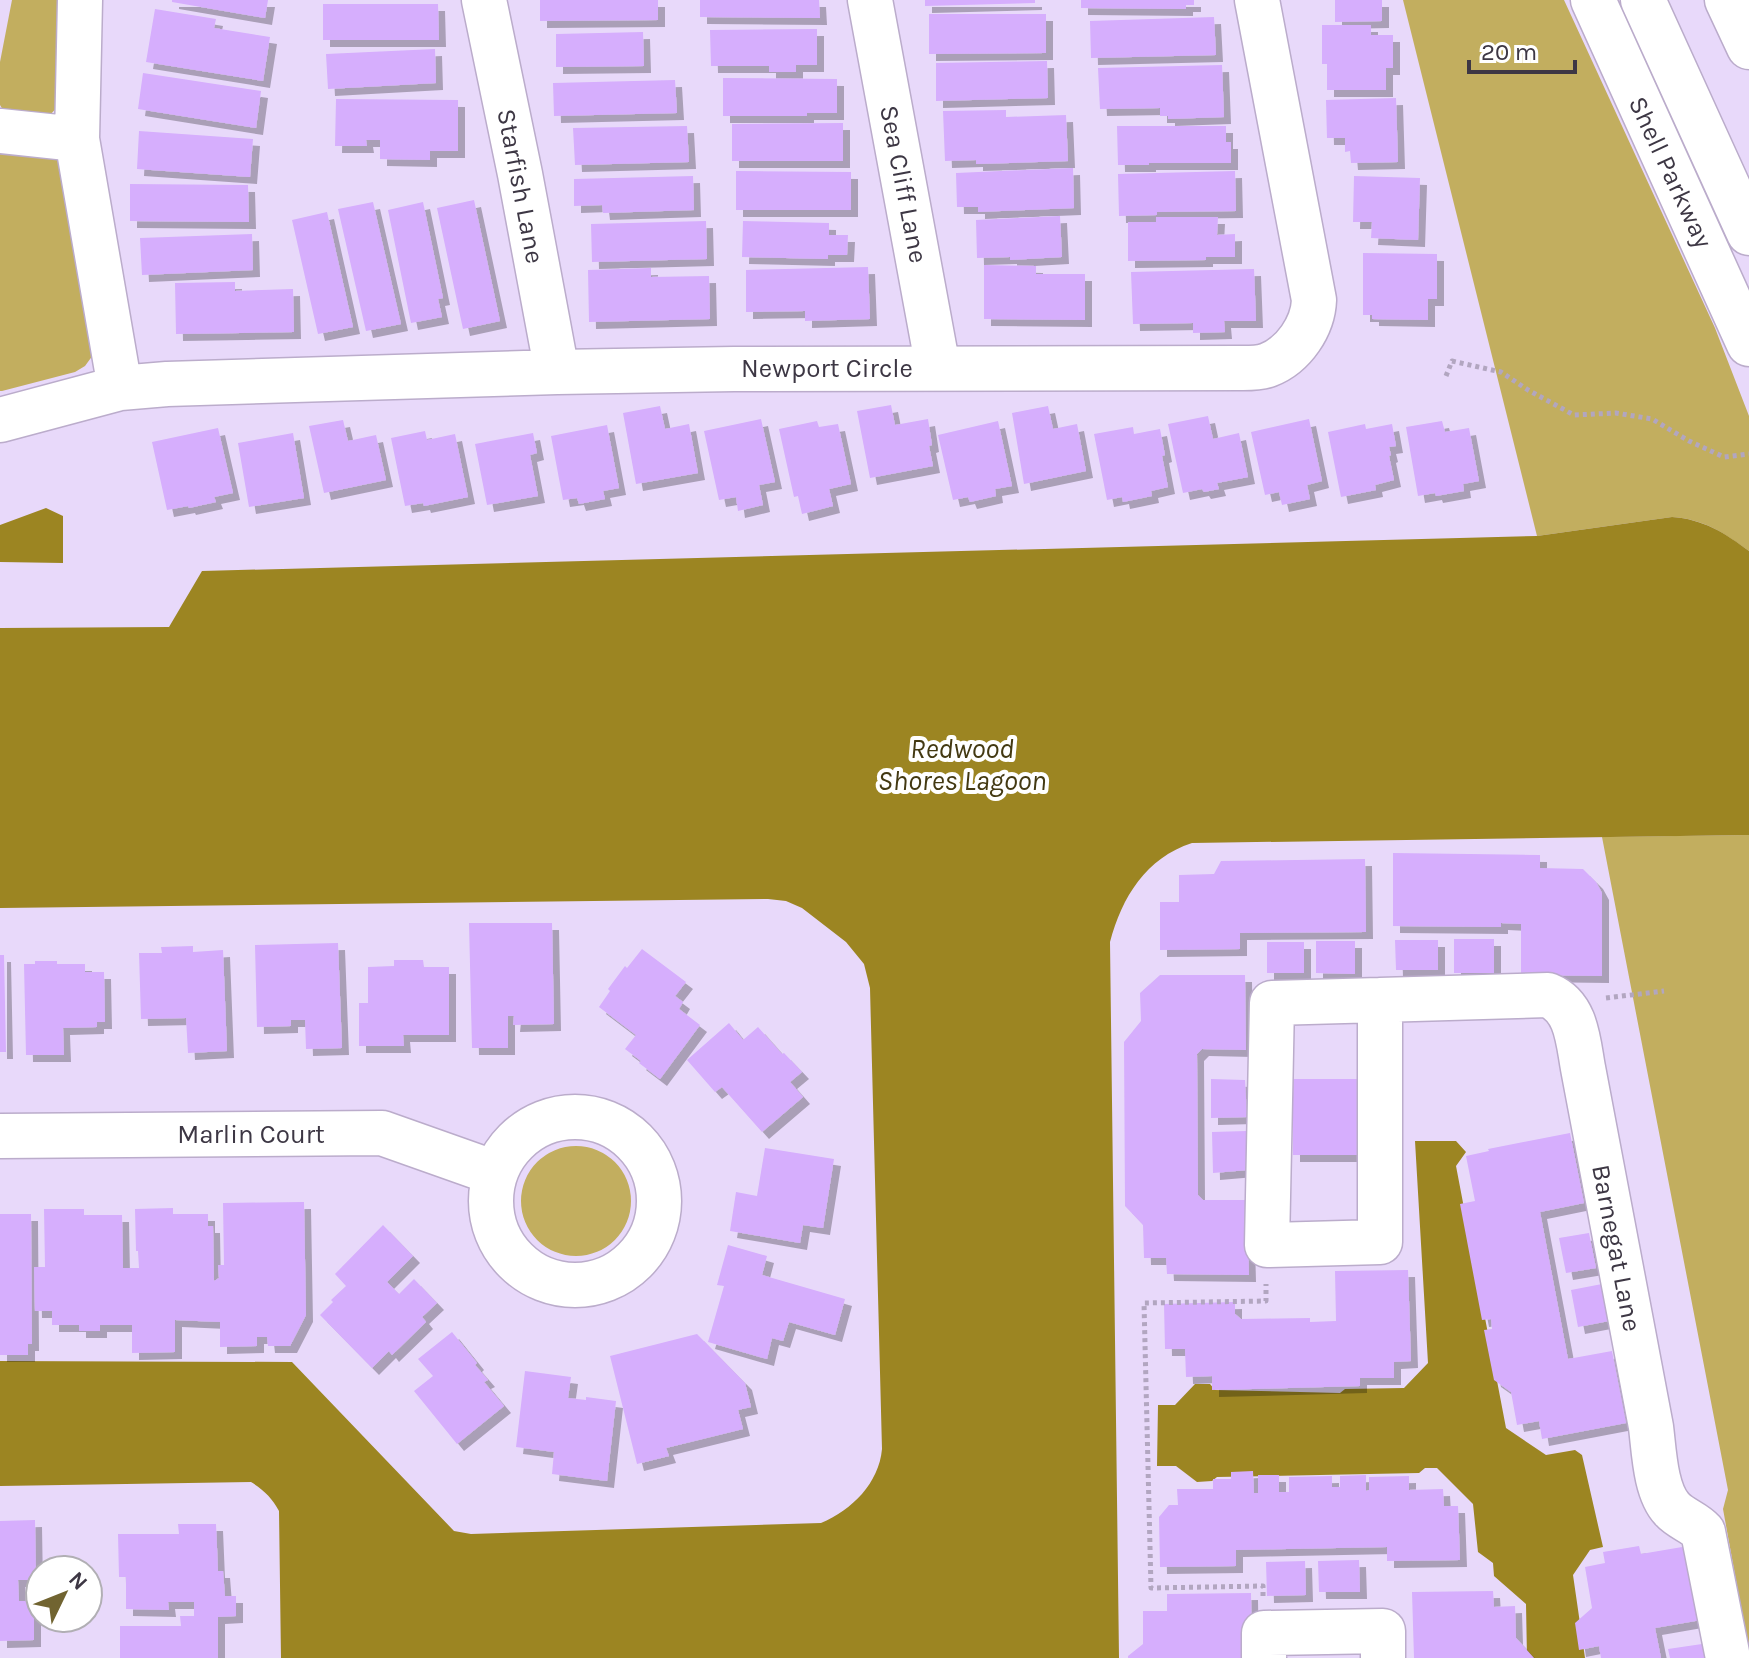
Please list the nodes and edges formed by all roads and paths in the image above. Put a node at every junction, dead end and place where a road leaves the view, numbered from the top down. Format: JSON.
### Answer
{"nodes":[{"id":1,"x":80,"y":0,"type":"edge"},
{"id":2,"x":484,"y":0,"type":"edge"},
{"id":3,"x":870,"y":0,"type":"edge"},
{"id":4,"x":1257,"y":0,"type":"edge"},
{"id":5,"x":1593,"y":0,"type":"edge"},
{"id":6,"x":1643,"y":0,"type":"edge"},
{"id":7,"x":1727,"y":0,"type":"edge"},
{"id":8,"x":1749,"y":47,"type":"edge"},
{"id":9,"x":0,"y":131,"type":"edge"},
{"id":10,"x":77,"y":139,"type":"junction"},
{"id":11,"x":1749,"y":233,"type":"edge"},
{"id":12,"x":1749,"y":344,"type":"edge"},
{"id":13,"x":938,"y":368,"type":"junction"},
{"id":14,"x":557,"y":372,"type":"junction"},
{"id":15,"x":1446,"y":376,"type":"dead end"},
{"id":16,"x":120,"y":388,"type":"junction"},
{"id":17,"x":0,"y":420,"type":"edge"},
{"id":18,"x":1749,"y":454,"type":"edge"},
{"id":19,"x":1664,"y":991,"type":"dead end"},
{"id":20,"x":1380,"y":1000,"type":"junction"},
{"id":21,"x":1562,"y":1003,"type":"junction"},
{"id":22,"x":0,"y":1136,"type":"edge"},
{"id":23,"x":495,"y":1173,"type":"dead end"},
{"id":24,"x":1267,"y":1245,"type":"junction"},
{"id":25,"x":1264,"y":1645,"type":"edge"},
{"id":26,"x":1383,"y":1658,"type":"edge"},
{"id":27,"x":1728,"y":1658,"type":"edge"}],
"edges":[{"from":1,"to":10,"type":"street"},
{"from":2,"to":14,"type":"street","name":"Starfish Lane"},
{"from":3,"to":13,"type":"street","name":"Sea Cliff Lane"},
{"from":4,"to":13,"type":"street","name":"Newport Circle"},
{"from":5,"to":12,"type":"street","name":"Shell Parkway"},
{"from":6,"to":11,"type":"street","name":"Shell Parkway"},
{"from":7,"to":8,"type":"street"},
{"from":9,"to":10,"type":"street"},
{"from":10,"to":16,"type":"street"},
{"from":13,"to":14,"type":"street","name":"Newport Circle"},
{"from":14,"to":16,"type":"street","name":"Newport Circle"},
{"from":15,"to":18,"type":"path"},
{"from":16,"to":17,"type":"street","name":"Newport Circle"},
{"from":19,"to":21,"type":"path"},
{"from":20,"to":21,"type":"street"},
{"from":20,"to":24,"type":"street"},
{"from":20,"to":24,"type":"street"},
{"from":21,"to":27,"type":"street","name":"Barnegat Lane"},
{"from":22,"to":23,"type":"street","name":"Marlin Court"},
{"from":24,"to":25,"type":"path"},
{"from":25,"to":26,"type":"street"}]}
